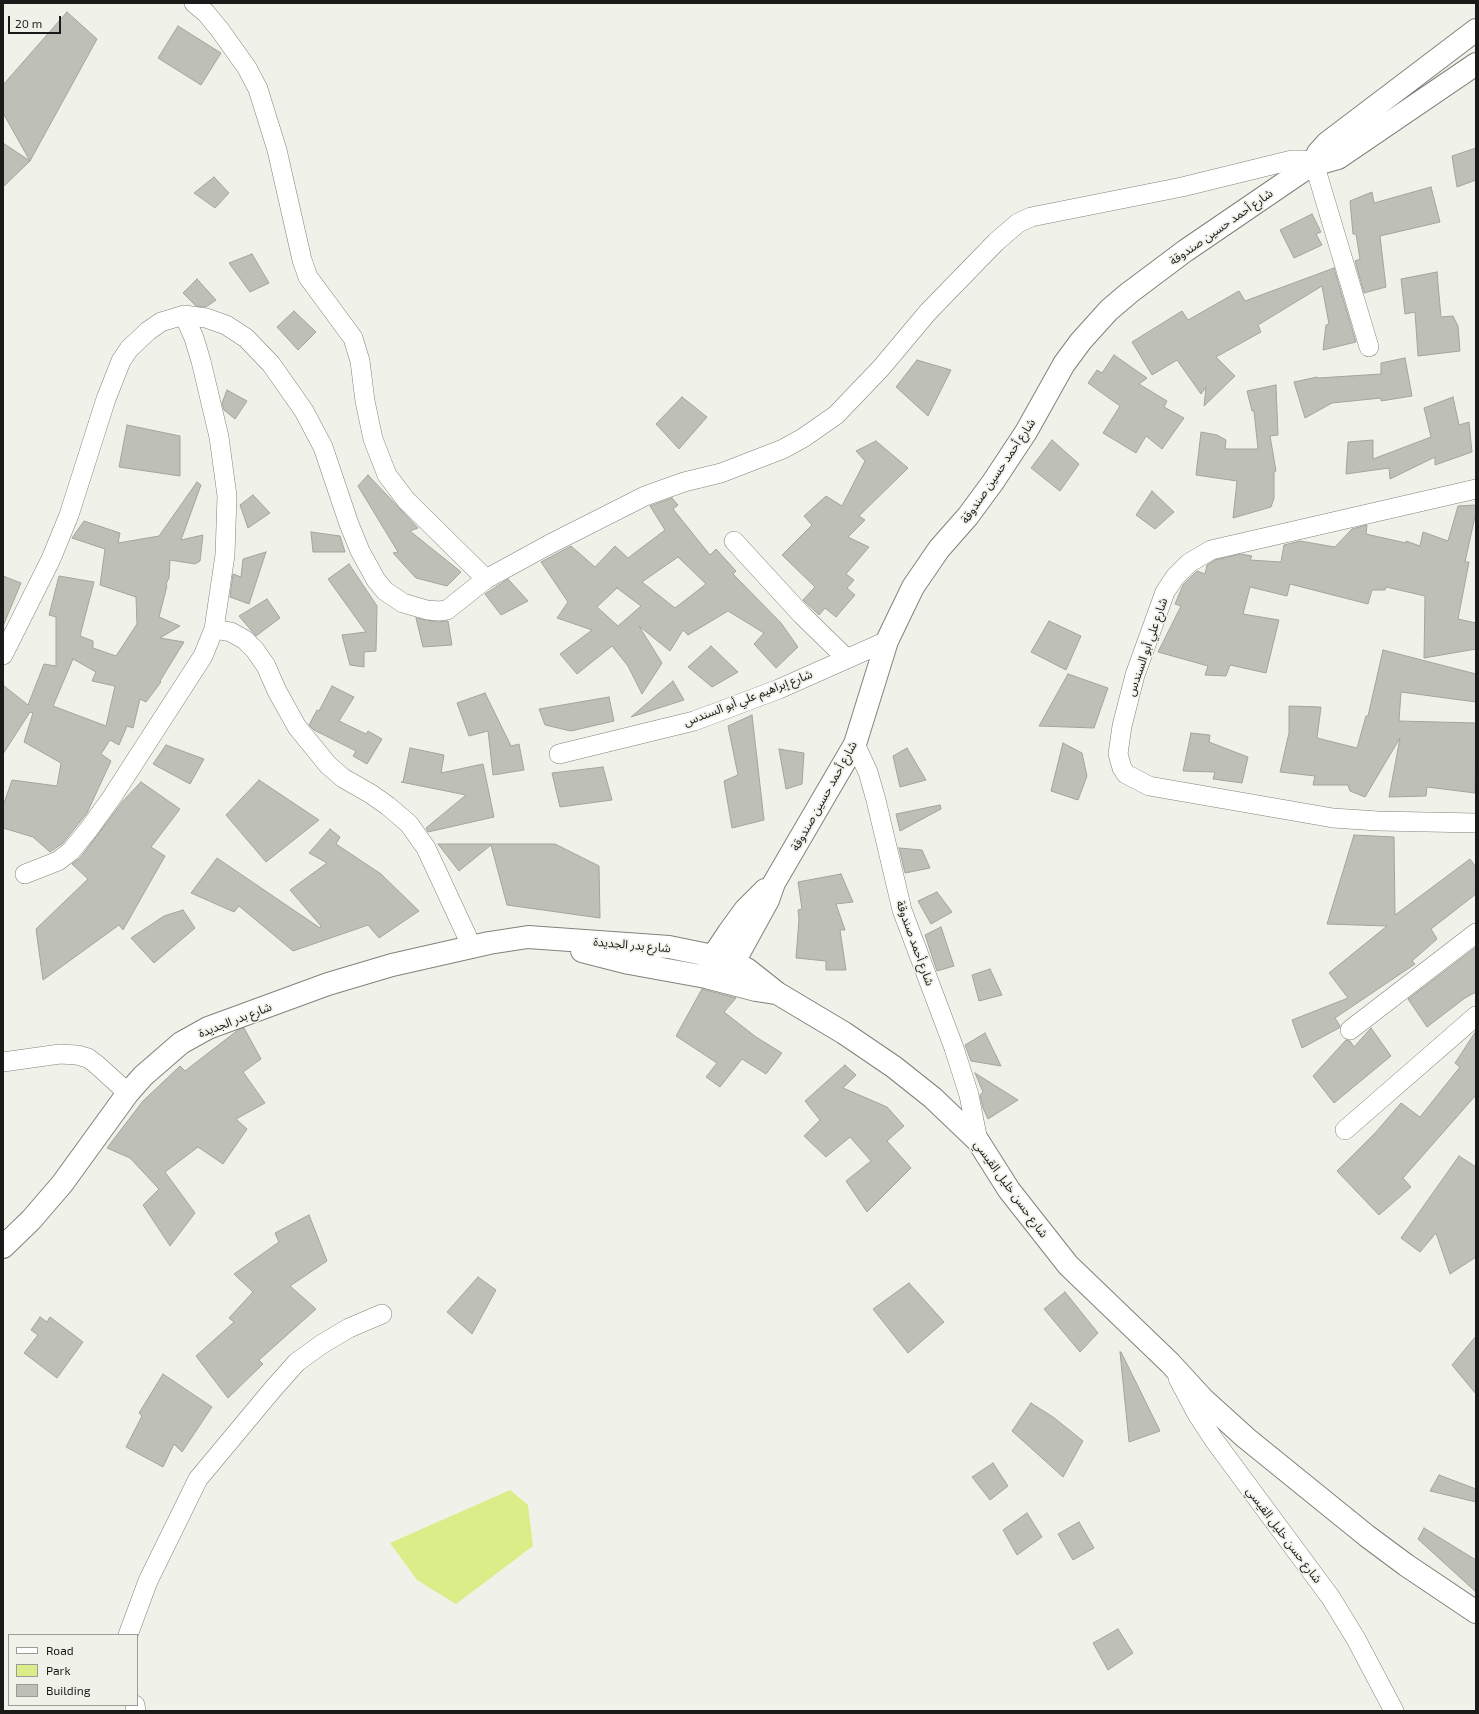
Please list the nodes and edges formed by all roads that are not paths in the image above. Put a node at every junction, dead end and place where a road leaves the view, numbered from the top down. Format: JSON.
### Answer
{"nodes":[{"id":1,"x":194,"y":3,"type":"edge"},
{"id":2,"x":1476,"y":30,"type":"edge"},
{"id":3,"x":1476,"y":64,"type":"edge"},
{"id":4,"x":1314,"y":162,"type":"junction"},
{"id":5,"x":184,"y":315,"type":"junction"},
{"id":6,"x":1369,"y":348,"type":"dead end"},
{"id":7,"x":1476,"y":489,"type":"edge"},
{"id":8,"x":734,"y":541,"type":"dead end"},
{"id":9,"x":486,"y":579,"type":"junction"},
{"id":10,"x":214,"y":629,"type":"junction"},
{"id":11,"x":888,"y":641,"type":"junction"},
{"id":12,"x":3,"y":656,"type":"edge"},
{"id":13,"x":846,"y":658,"type":"junction"},
{"id":14,"x":855,"y":744,"type":"junction"},
{"id":15,"x":559,"y":754,"type":"dead end"},
{"id":16,"x":1476,"y":823,"type":"edge"},
{"id":17,"x":25,"y":874,"type":"dead end"},
{"id":18,"x":774,"y":883,"type":"junction"},
{"id":19,"x":1476,"y":933,"type":"edge"},
{"id":20,"x":528,"y":937,"type":"junction"},
{"id":21,"x":472,"y":947,"type":"junction"},
{"id":22,"x":713,"y":956,"type":"junction"},
{"id":23,"x":734,"y":962,"type":"junction"},
{"id":24,"x":706,"y":977,"type":"junction"},
{"id":25,"x":728,"y":982,"type":"junction"},
{"id":26,"x":777,"y":993,"type":"junction"},
{"id":27,"x":1476,"y":1016,"type":"edge"},
{"id":28,"x":1350,"y":1030,"type":"dead end"},
{"id":29,"x":3,"y":1062,"type":"edge"},
{"id":30,"x":128,"y":1092,"type":"junction"},
{"id":31,"x":1346,"y":1130,"type":"dead end"},
{"id":32,"x":978,"y":1141,"type":"junction"},
{"id":33,"x":3,"y":1247,"type":"edge"},
{"id":34,"x":382,"y":1314,"type":"dead end"},
{"id":35,"x":1170,"y":1363,"type":"junction"},
{"id":36,"x":1476,"y":1612,"type":"edge"},
{"id":37,"x":128,"y":1634,"type":"edge"},
{"id":38,"x":1394,"y":1711,"type":"edge"}],
"edges":[{"from":1,"to":9,"type":"street"},
{"from":2,"to":4,"type":"main road","name":"شارع أحمد حسين صندوقة"},
{"from":3,"to":4,"type":"main road","name":"شارع أحمد حسين صندوقة"},
{"from":4,"to":6,"type":"street"},
{"from":4,"to":9,"type":"street"},
{"from":4,"to":11,"type":"main road","name":"شارع أحمد حسين صندوقة"},
{"from":5,"to":9,"type":"street"},
{"from":5,"to":10,"type":"street"},
{"from":5,"to":12,"type":"street"},
{"from":7,"to":16,"type":"street","name":"شارع علي أبو السندس"},
{"from":8,"to":13,"type":"street"},
{"from":10,"to":17,"type":"street"},
{"from":10,"to":21,"type":"street"},
{"from":11,"to":13,"type":"street","name":"شارع إبراهيم علي أبو السندس"},
{"from":11,"to":14,"type":"main road","name":"شارع أحمد حسين صندوقة"},
{"from":13,"to":15,"type":"street","name":"شارع إبراهيم علي أبو السندس"},
{"from":14,"to":18,"type":"main road","name":"شارع أحمد حسين صندوقة"},
{"from":14,"to":32,"type":"street","name":"شارع أحمد صندوقة"},
{"from":18,"to":22,"type":"main road","name":"شارع أحمد حسين صندوقة"},
{"from":18,"to":23,"type":"main road","name":"شارع أحمد حسين صندوقة"},
{"from":19,"to":28,"type":"street"},
{"from":20,"to":21,"type":"main road","name":"شارع بدر الجديدة"},
{"from":20,"to":22,"type":"main road","name":"شارع بدر الجديدة"},
{"from":20,"to":24,"type":"main road","name":"شارع بدر الجديدة"},
{"from":21,"to":30,"type":"main road","name":"شارع بدر الجديدة"},
{"from":22,"to":23,"type":"main road","name":"شارع بدر الجديدة"},
{"from":22,"to":24,"type":"main road","name":"شارع أحمد حسين صندوقة"},
{"from":23,"to":25,"type":"main road","name":"شارع أحمد حسين صندوقة"},
{"from":23,"to":26,"type":"main road","name":"شارع حسن خليل القيسي"},
{"from":24,"to":25,"type":"main road","name":"شارع بدر الجديدة"},
{"from":25,"to":26,"type":"main road","name":"شارع حسن خليل القيسي"},
{"from":26,"to":32,"type":"main road","name":"شارع حسن خليل القيسي"},
{"from":27,"to":31,"type":"street"},
{"from":29,"to":30,"type":"street"},
{"from":30,"to":33,"type":"main road","name":"شارع بدر الجديدة"},
{"from":32,"to":35,"type":"main road","name":"شارع حسن خليل القيسي"},
{"from":34,"to":37,"type":"street"},
{"from":35,"to":36,"type":"main road","name":"شارع حسن خليل القيسي"},
{"from":35,"to":38,"type":"street","name":"شارع حسن خليل القيسي"}]}
